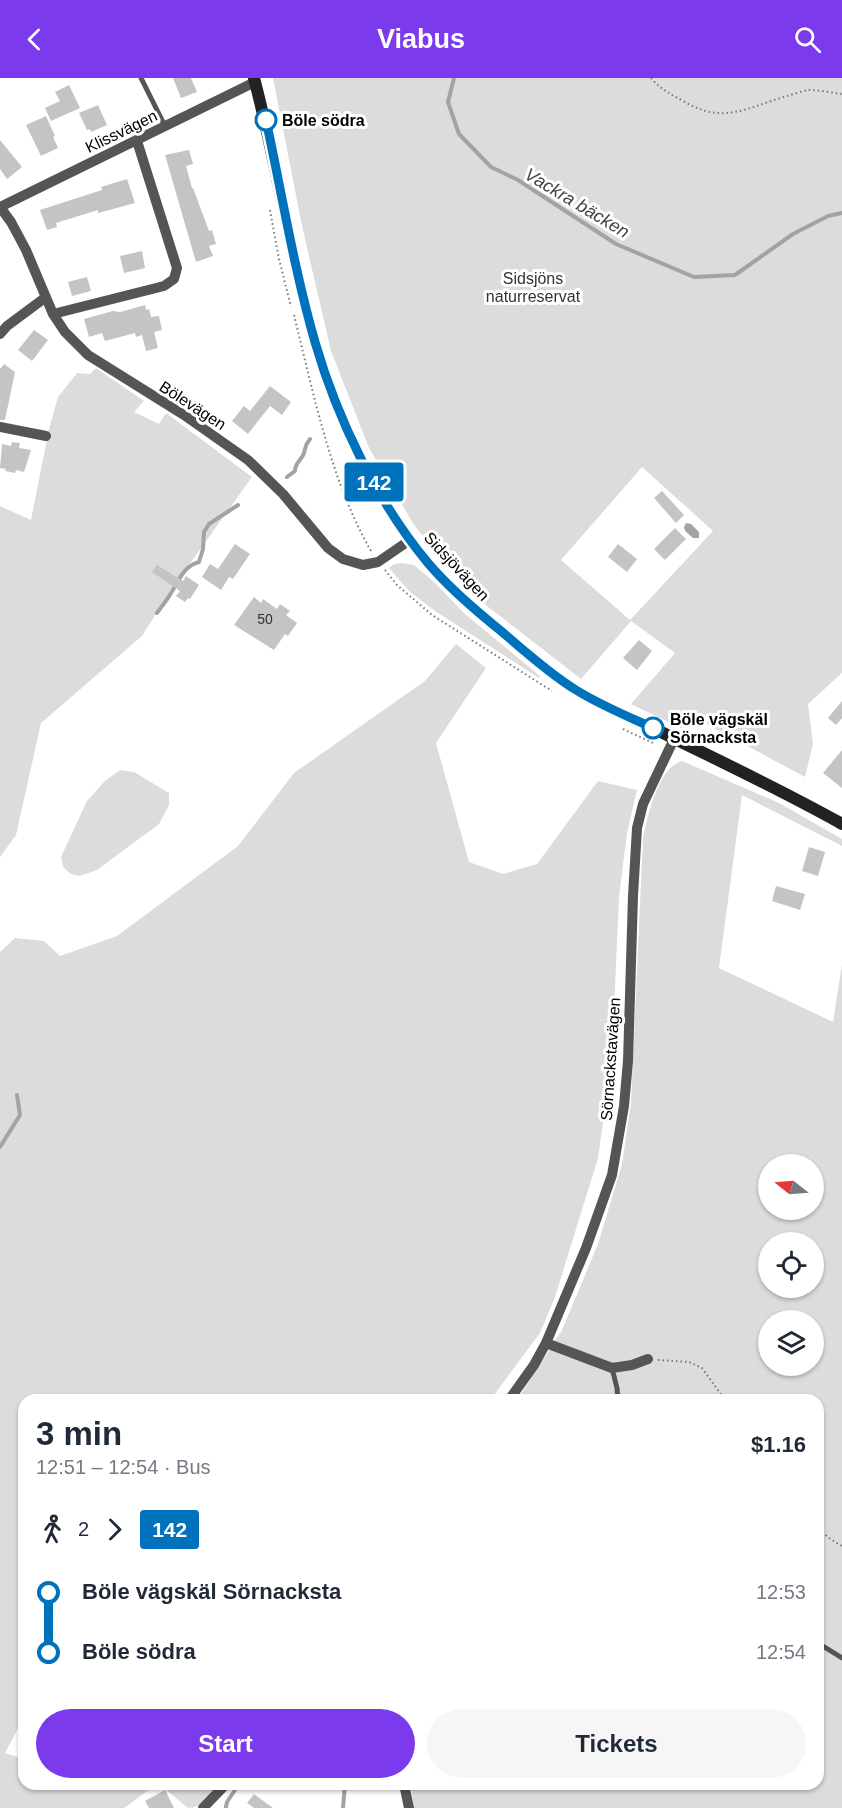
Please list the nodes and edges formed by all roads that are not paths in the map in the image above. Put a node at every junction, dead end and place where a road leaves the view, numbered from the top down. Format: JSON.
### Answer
{"nodes":[{"id":1,"x":141,"y":78,"type":"edge"},
{"id":2,"x":255,"y":80,"type":"edge"},
{"id":3,"x":165,"y":126,"type":"junction"},
{"id":4,"x":137,"y":141,"type":"junction"},
{"id":5,"x":0,"y":207,"type":"edge"},
{"id":6,"x":46,"y":297,"type":"junction"},
{"id":7,"x":53,"y":314,"type":"junction"},
{"id":8,"x":0,"y":334,"type":"edge"},
{"id":9,"x":0,"y":427,"type":"edge"},
{"id":10,"x":46,"y":436,"type":"dead end"},
{"id":11,"x":410,"y":540,"type":"junction"},
{"id":12,"x":674,"y":739,"type":"junction"},
{"id":13,"x":842,"y":824,"type":"edge"},
{"id":14,"x":546,"y":1343,"type":"junction"},
{"id":15,"x":648,"y":1359,"type":"road end"},
{"id":16,"x":612,"y":1368,"type":"junction"},
{"id":17,"x":513,"y":1394,"type":"edge"},
{"id":18,"x":618,"y":1394,"type":"edge"},
{"id":19,"x":824,"y":1647,"type":"edge"},
{"id":20,"x":842,"y":1658,"type":"edge"},
{"id":21,"x":220,"y":1790,"type":"edge"},
{"id":22,"x":405,"y":1790,"type":"edge"},
{"id":23,"x":203,"y":1808,"type":"edge"},
{"id":24,"x":409,"y":1808,"type":"edge"}],
"edges":[{"from":1,"to":3,"type":"lane"},
{"from":2,"to":3,"type":"street","name":"Klissvägen"},
{"from":2,"to":11,"type":"main road","name":"Sidsjövägen"},
{"from":3,"to":4,"type":"street","name":"Klissvägen"},
{"from":4,"to":5,"type":"street","name":"Klissvägen"},
{"from":4,"to":7,"type":"street"},
{"from":5,"to":6,"type":"street","name":"Bölevägen"},
{"from":6,"to":7,"type":"street","name":"Bölevägen"},
{"from":6,"to":8,"type":"street"},
{"from":7,"to":11,"type":"street","name":"Bölevägen"},
{"from":9,"to":10,"type":"street"},
{"from":11,"to":12,"type":"main road","name":"Sidsjövägen"},
{"from":12,"to":13,"type":"main road","name":"Sidsjövägen"},
{"from":12,"to":14,"type":"street","name":"Sörnackstavägen"},
{"from":14,"to":16,"type":"street"},
{"from":14,"to":17,"type":"street","name":"Sörnackstavägen"},
{"from":15,"to":16,"type":"street"},
{"from":16,"to":18,"type":"lane"},
{"from":19,"to":20,"type":"lane"},
{"from":21,"to":23,"type":"street"},
{"from":22,"to":24,"type":"street"}]}
